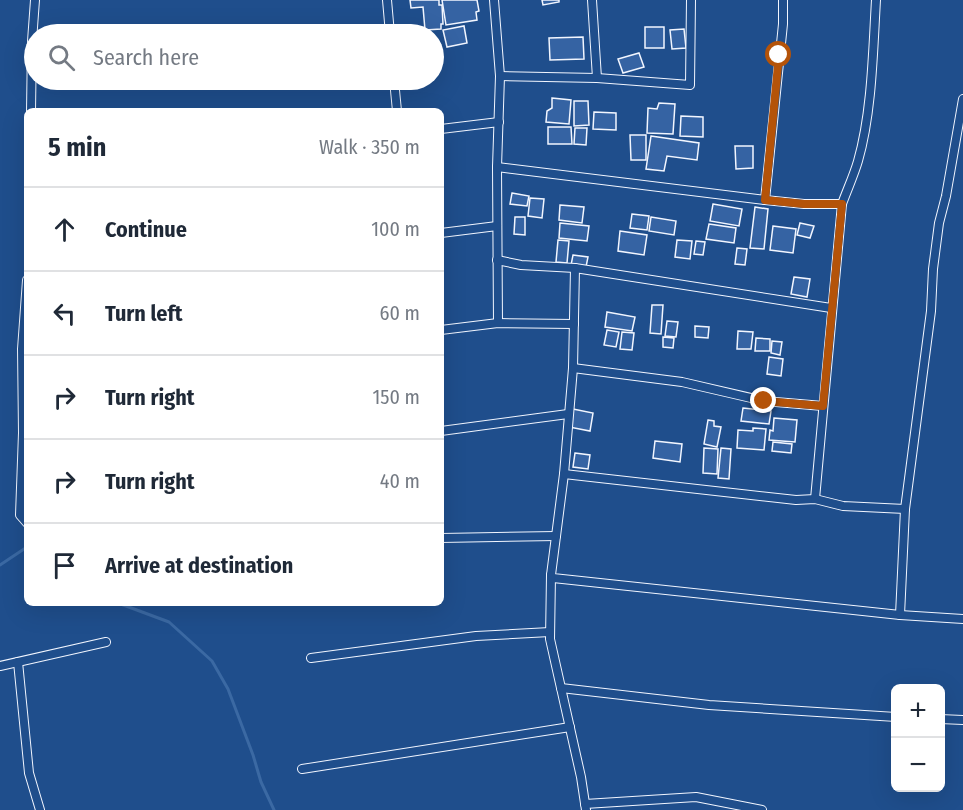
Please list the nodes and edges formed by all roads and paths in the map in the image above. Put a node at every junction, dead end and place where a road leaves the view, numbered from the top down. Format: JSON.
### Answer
{"nodes":[{"id":1,"x":35,"y":0,"type":"edge"},
{"id":2,"x":387,"y":0,"type":"edge"},
{"id":3,"x":494,"y":0,"type":"edge"},
{"id":4,"x":592,"y":0,"type":"edge"},
{"id":5,"x":691,"y":0,"type":"edge"},
{"id":6,"x":783,"y":0,"type":"edge"},
{"id":7,"x":876,"y":0,"type":"edge"},
{"id":8,"x":33,"y":24,"type":"edge"},
{"id":9,"x":389,"y":24,"type":"edge"},
{"id":10,"x":500,"y":76,"type":"junction"},
{"id":11,"x":597,"y":78,"type":"junction"},
{"id":12,"x":31,"y":90,"type":"edge"},
{"id":13,"x":395,"y":90,"type":"edge"},
{"id":14,"x":963,"y":99,"type":"edge"},
{"id":15,"x":31,"y":108,"type":"edge"},
{"id":16,"x":397,"y":108,"type":"edge"},
{"id":17,"x":499,"y":122,"type":"junction"},
{"id":18,"x":444,"y":129,"type":"edge"},
{"id":19,"x":497,"y":167,"type":"junction"},
{"id":20,"x":765,"y":200,"type":"junction"},
{"id":21,"x":842,"y":204,"type":"junction"},
{"id":22,"x":497,"y":226,"type":"junction"},
{"id":23,"x":444,"y":233,"type":"edge"},
{"id":24,"x":497,"y":260,"type":"junction"},
{"id":25,"x":575,"y":268,"type":"junction"},
{"id":26,"x":831,"y":308,"type":"junction"},
{"id":27,"x":24,"y":321,"type":"edge"},
{"id":28,"x":498,"y":322,"type":"junction"},
{"id":29,"x":574,"y":324,"type":"junction"},
{"id":30,"x":444,"y":330,"type":"edge"},
{"id":31,"x":573,"y":368,"type":"junction"},
{"id":32,"x":823,"y":406,"type":"junction"},
{"id":33,"x":568,"y":414,"type":"junction"},
{"id":34,"x":444,"y":431,"type":"edge"},
{"id":35,"x":564,"y":474,"type":"junction"},
{"id":36,"x":815,"y":498,"type":"junction"},
{"id":37,"x":905,"y":508,"type":"junction"},
{"id":38,"x":24,"y":520,"type":"edge"},
{"id":39,"x":556,"y":536,"type":"junction"},
{"id":40,"x":444,"y":538,"type":"edge"},
{"id":41,"x":551,"y":574,"type":"junction"},
{"id":42,"x":900,"y":615,"type":"junction"},
{"id":43,"x":963,"y":619,"type":"edge"},
{"id":44,"x":550,"y":632,"type":"junction"},
{"id":45,"x":106,"y":642,"type":"dead end"},
{"id":46,"x":311,"y":658,"type":"dead end"},
{"id":47,"x":18,"y":662,"type":"junction"},
{"id":48,"x":0,"y":666,"type":"edge"},
{"id":49,"x":561,"y":688,"type":"junction"},
{"id":50,"x":891,"y":717,"type":"edge"},
{"id":51,"x":945,"y":719,"type":"edge"},
{"id":52,"x":963,"y":720,"type":"edge"},
{"id":53,"x":570,"y":727,"type":"junction"},
{"id":54,"x":302,"y":770,"type":"dead end"},
{"id":55,"x":585,"y":807,"type":"edge"},
{"id":56,"x":40,"y":810,"type":"edge"},
{"id":57,"x":762,"y":810,"type":"edge"}],
"edges":[{"from":1,"to":8,"type":"street"},
{"from":2,"to":9,"type":"street"},
{"from":3,"to":10,"type":"street"},
{"from":4,"to":11,"type":"street"},
{"from":5,"to":11,"type":"street"},
{"from":6,"to":20,"type":"street"},
{"from":7,"to":21,"type":"street"},
{"from":10,"to":11,"type":"street"},
{"from":10,"to":17,"type":"street"},
{"from":12,"to":15,"type":"street"},
{"from":13,"to":16,"type":"street"},
{"from":14,"to":37,"type":"street"},
{"from":17,"to":18,"type":"street"},
{"from":17,"to":19,"type":"street"},
{"from":19,"to":20,"type":"street"},
{"from":19,"to":22,"type":"street"},
{"from":20,"to":21,"type":"street"},
{"from":21,"to":26,"type":"street"},
{"from":22,"to":23,"type":"street"},
{"from":22,"to":24,"type":"street"},
{"from":24,"to":25,"type":"street"},
{"from":24,"to":28,"type":"street"},
{"from":25,"to":26,"type":"street"},
{"from":25,"to":29,"type":"street"},
{"from":26,"to":32,"type":"street"},
{"from":27,"to":38,"type":"street"},
{"from":28,"to":29,"type":"street"},
{"from":28,"to":30,"type":"street"},
{"from":29,"to":31,"type":"street"},
{"from":31,"to":32,"type":"street"},
{"from":31,"to":33,"type":"street"},
{"from":32,"to":36,"type":"street"},
{"from":33,"to":34,"type":"street"},
{"from":33,"to":35,"type":"street"},
{"from":35,"to":36,"type":"street"},
{"from":35,"to":39,"type":"street"},
{"from":36,"to":37,"type":"street"},
{"from":37,"to":42,"type":"street"},
{"from":39,"to":40,"type":"street"},
{"from":39,"to":41,"type":"street"},
{"from":41,"to":42,"type":"street"},
{"from":41,"to":44,"type":"street"},
{"from":42,"to":43,"type":"street"},
{"from":44,"to":46,"type":"street"},
{"from":44,"to":49,"type":"street"},
{"from":45,"to":47,"type":"street"},
{"from":47,"to":48,"type":"street"},
{"from":47,"to":56,"type":"street"},
{"from":49,"to":50,"type":"street"},
{"from":49,"to":53,"type":"street"},
{"from":51,"to":52,"type":"street"},
{"from":53,"to":54,"type":"street"},
{"from":53,"to":55,"type":"street"},
{"from":55,"to":57,"type":"street"}]}
